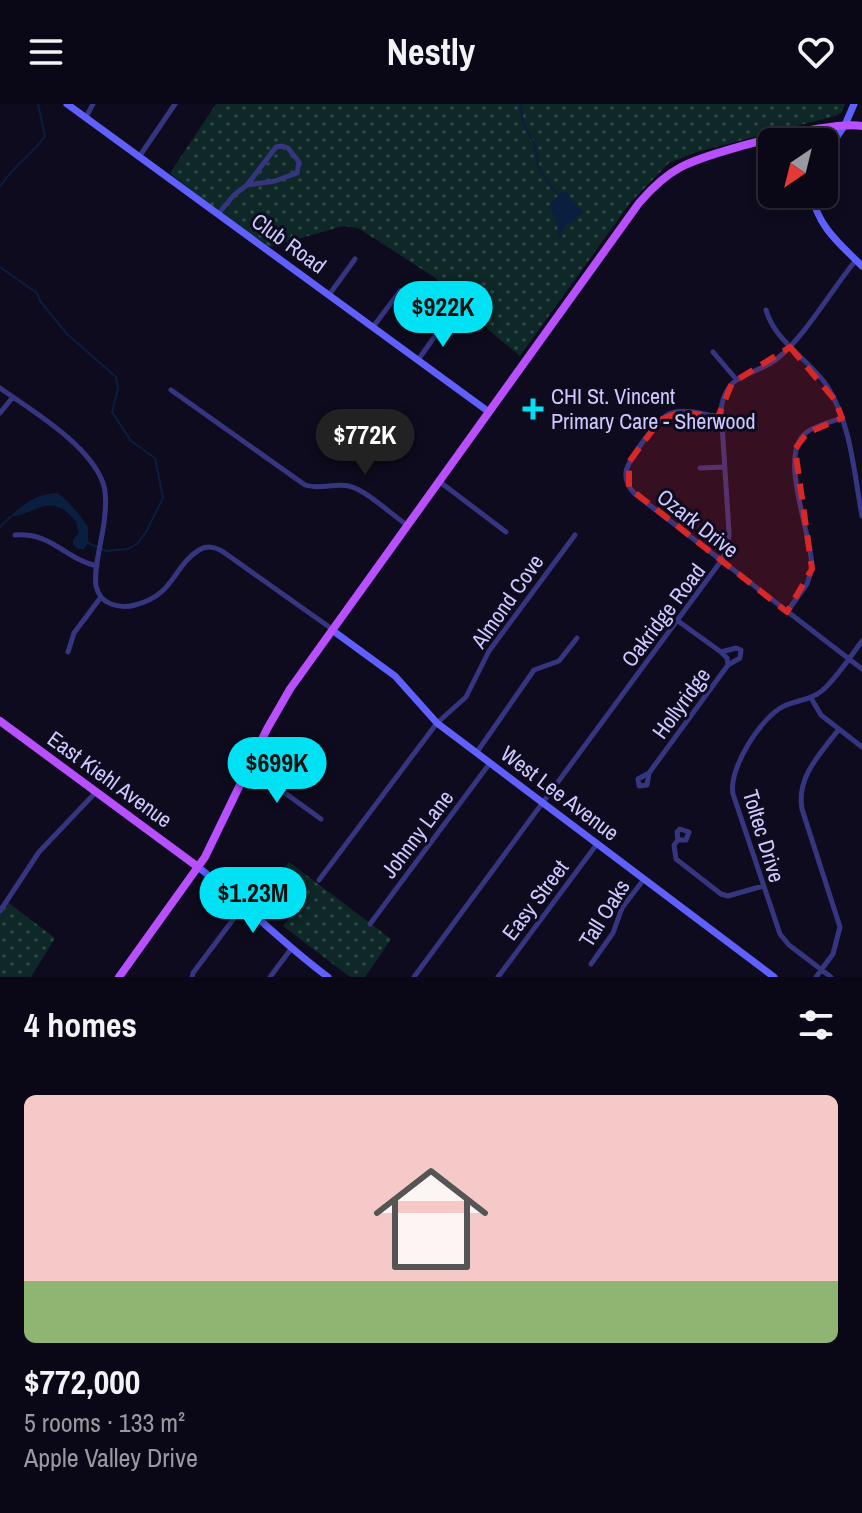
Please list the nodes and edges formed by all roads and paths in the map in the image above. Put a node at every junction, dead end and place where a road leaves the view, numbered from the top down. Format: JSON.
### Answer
{"nodes":[{"id":1,"x":67,"y":104,"type":"edge"},
{"id":2,"x":93,"y":104,"type":"edge"},
{"id":3,"x":175,"y":104,"type":"edge"},
{"id":4,"x":854,"y":104,"type":"edge"},
{"id":5,"x":86,"y":118,"type":"junction"},
{"id":6,"x":845,"y":125,"type":"junction"},
{"id":7,"x":862,"y":126,"type":"edge"},
{"id":8,"x":838,"y":135,"type":"edge"},
{"id":9,"x":139,"y":157,"type":"junction"},
{"id":10,"x":247,"y":185,"type":"junction"},
{"id":11,"x":814,"y":208,"type":"edge"},
{"id":12,"x":218,"y":214,"type":"junction"},
{"id":13,"x":355,"y":259,"type":"dead end"},
{"id":14,"x":859,"y":263,"type":"edge"},
{"id":15,"x":400,"y":291,"type":"dead end"},
{"id":16,"x":329,"y":295,"type":"junction"},
{"id":17,"x":766,"y":310,"type":"dead end"},
{"id":18,"x":445,"y":322,"type":"dead end"},
{"id":19,"x":373,"y":327,"type":"junction"},
{"id":20,"x":790,"y":347,"type":"junction"},
{"id":21,"x":713,"y":352,"type":"dead end"},
{"id":22,"x":418,"y":360,"type":"junction"},
{"id":23,"x":736,"y":379,"type":"junction"},
{"id":24,"x":0,"y":388,"type":"edge"},
{"id":25,"x":171,"y":390,"type":"dead end"},
{"id":26,"x":13,"y":397,"type":"junction"},
{"id":27,"x":489,"y":412,"type":"junction"},
{"id":28,"x":0,"y":413,"type":"edge"},
{"id":29,"x":721,"y":418,"type":"junction"},
{"id":30,"x":842,"y":418,"type":"junction"},
{"id":31,"x":724,"y":467,"type":"junction"},
{"id":32,"x":700,"y":468,"type":"dead end"},
{"id":33,"x":440,"y":482,"type":"junction"},
{"id":34,"x":862,"y":516,"type":"edge"},
{"id":35,"x":408,"y":526,"type":"junction"},
{"id":36,"x":506,"y":532,"type":"dead end"},
{"id":37,"x":15,"y":535,"type":"dead end"},
{"id":38,"x":575,"y":535,"type":"dead end"},
{"id":39,"x":721,"y":561,"type":"junction"},
{"id":40,"x":97,"y":566,"type":"junction"},
{"id":41,"x":101,"y":597,"type":"junction"},
{"id":42,"x":787,"y":612,"type":"junction"},
{"id":43,"x":678,"y":621,"type":"junction"},
{"id":44,"x":332,"y":630,"type":"junction"},
{"id":45,"x":577,"y":638,"type":"dead end"},
{"id":46,"x":862,"y":641,"type":"edge"},
{"id":47,"x":68,"y":652,"type":"dead end"},
{"id":48,"x":721,"y":652,"type":"junction"},
{"id":49,"x":848,"y":659,"type":"junction"},
{"id":50,"x":728,"y":665,"type":"junction"},
{"id":51,"x":862,"y":669,"type":"edge"},
{"id":52,"x":811,"y":698,"type":"junction"},
{"id":53,"x":0,"y":721,"type":"edge"},
{"id":54,"x":437,"y":723,"type":"junction"},
{"id":55,"x":839,"y":729,"type":"junction"},
{"id":56,"x":862,"y":747,"type":"edge"},
{"id":57,"x":477,"y":752,"type":"junction"},
{"id":58,"x":490,"y":763,"type":"junction"},
{"id":59,"x":249,"y":767,"type":"junction"},
{"id":60,"x":649,"y":773,"type":"dead end"},
{"id":61,"x":96,"y":791,"type":"junction"},
{"id":62,"x":544,"y":803,"type":"junction"},
{"id":63,"x":321,"y":819,"type":"dead end"},
{"id":64,"x":678,"y":840,"type":"dead end"},
{"id":65,"x":598,"y":843,"type":"junction"},
{"id":66,"x":198,"y":867,"type":"junction"},
{"id":67,"x":644,"y":879,"type":"junction"},
{"id":68,"x":319,"y":880,"type":"dead end"},
{"id":69,"x":763,"y":886,"type":"junction"},
{"id":70,"x":245,"y":904,"type":"junction"},
{"id":71,"x":0,"y":911,"type":"edge"},
{"id":72,"x":370,"y":924,"type":"dead end"},
{"id":73,"x":291,"y":949,"type":"junction"},
{"id":74,"x":591,"y":964,"type":"dead end"},
{"id":75,"x":822,"y":970,"type":"junction"},
{"id":76,"x":119,"y":977,"type":"edge"},
{"id":77,"x":192,"y":977,"type":"edge"},
{"id":78,"x":270,"y":977,"type":"edge"},
{"id":79,"x":328,"y":977,"type":"edge"},
{"id":80,"x":414,"y":977,"type":"edge"},
{"id":81,"x":498,"y":977,"type":"edge"},
{"id":82,"x":774,"y":977,"type":"edge"},
{"id":83,"x":816,"y":977,"type":"edge"},
{"id":84,"x":831,"y":977,"type":"edge"}],
"edges":[{"from":1,"to":5,"type":"street","name":"Club Road"},
{"from":2,"to":5,"type":"street"},
{"from":3,"to":9,"type":"street"},
{"from":4,"to":6,"type":"street"},
{"from":5,"to":9,"type":"street","name":"Club Road"},
{"from":6,"to":7,"type":"main road"},
{"from":6,"to":8,"type":"street"},
{"from":6,"to":27,"type":"main road"},
{"from":9,"to":12,"type":"street","name":"Club Road"},
{"from":10,"to":10,"type":"street"},
{"from":10,"to":12,"type":"street"},
{"from":11,"to":14,"type":"street"},
{"from":12,"to":16,"type":"street","name":"Club Road"},
{"from":13,"to":16,"type":"street"},
{"from":14,"to":20,"type":"street"},
{"from":15,"to":19,"type":"street"},
{"from":16,"to":19,"type":"street","name":"Club Road"},
{"from":17,"to":20,"type":"street"},
{"from":18,"to":22,"type":"street"},
{"from":19,"to":22,"type":"street","name":"Club Road"},
{"from":20,"to":23,"type":"street"},
{"from":20,"to":30,"type":"street"},
{"from":21,"to":23,"type":"street"},
{"from":22,"to":27,"type":"street","name":"Club Road"},
{"from":23,"to":29,"type":"street","name":"Oakridge Road"},
{"from":24,"to":26,"type":"street"},
{"from":25,"to":35,"type":"street"},
{"from":26,"to":28,"type":"street"},
{"from":26,"to":40,"type":"street"},
{"from":27,"to":33,"type":"main road"},
{"from":29,"to":31,"type":"street","name":"Oakridge Road"},
{"from":29,"to":39,"type":"street","name":"Ozark Drive"},
{"from":30,"to":34,"type":"street"},
{"from":30,"to":42,"type":"street"},
{"from":31,"to":32,"type":"street"},
{"from":31,"to":39,"type":"street","name":"Oakridge Road"},
{"from":33,"to":35,"type":"main road"},
{"from":33,"to":36,"type":"street"},
{"from":35,"to":44,"type":"main road"},
{"from":37,"to":40,"type":"street"},
{"from":38,"to":54,"type":"street","name":"Almond Cove"},
{"from":39,"to":42,"type":"street","name":"Ozark Drive"},
{"from":39,"to":43,"type":"street","name":"Oakridge Road"},
{"from":40,"to":41,"type":"street"},
{"from":41,"to":44,"type":"street"},
{"from":41,"to":47,"type":"street"},
{"from":42,"to":49,"type":"street","name":"Ozark Drive"},
{"from":43,"to":48,"type":"street"},
{"from":43,"to":62,"type":"street","name":"Oakridge Road"},
{"from":44,"to":54,"type":"street","name":"West Lee Avenue"},
{"from":44,"to":59,"type":"main road"},
{"from":45,"to":57,"type":"street"},
{"from":46,"to":49,"type":"street","name":"Toltec Drive"},
{"from":48,"to":50,"type":"street","name":"Hollyridge"},
{"from":48,"to":50,"type":"street"},
{"from":49,"to":51,"type":"street","name":"Ozark Drive"},
{"from":49,"to":52,"type":"street","name":"Toltec Drive"},
{"from":50,"to":60,"type":"street","name":"Hollyridge"},
{"from":52,"to":55,"type":"street"},
{"from":52,"to":69,"type":"street","name":"Toltec Drive"},
{"from":53,"to":61,"type":"main road","name":"East Kiehl Avenue"},
{"from":54,"to":57,"type":"street","name":"West Lee Avenue"},
{"from":54,"to":68,"type":"street","name":"Almond Cove"},
{"from":55,"to":56,"type":"street"},
{"from":55,"to":75,"type":"street"},
{"from":57,"to":58,"type":"street","name":"West Lee Avenue"},
{"from":58,"to":62,"type":"street","name":"West Lee Avenue"},
{"from":58,"to":72,"type":"street","name":"Johnny Lane"},
{"from":59,"to":63,"type":"street"},
{"from":59,"to":66,"type":"main road"},
{"from":61,"to":66,"type":"main road","name":"East Kiehl Avenue"},
{"from":61,"to":71,"type":"street"},
{"from":62,"to":65,"type":"street","name":"West Lee Avenue"},
{"from":62,"to":80,"type":"street","name":"Oakridge Road"},
{"from":64,"to":69,"type":"street"},
{"from":65,"to":67,"type":"street","name":"West Lee Avenue"},
{"from":65,"to":81,"type":"street","name":"Easy Street"},
{"from":66,"to":70,"type":"street"},
{"from":66,"to":76,"type":"main road"},
{"from":67,"to":74,"type":"street","name":"Tall Oaks"},
{"from":67,"to":82,"type":"street","name":"West Lee Avenue"},
{"from":69,"to":75,"type":"street","name":"Toltec Drive"},
{"from":70,"to":73,"type":"street"},
{"from":70,"to":77,"type":"street"},
{"from":73,"to":78,"type":"street"},
{"from":73,"to":79,"type":"street"},
{"from":75,"to":83,"type":"street"},
{"from":75,"to":84,"type":"street","name":"Toltec Drive"}]}
